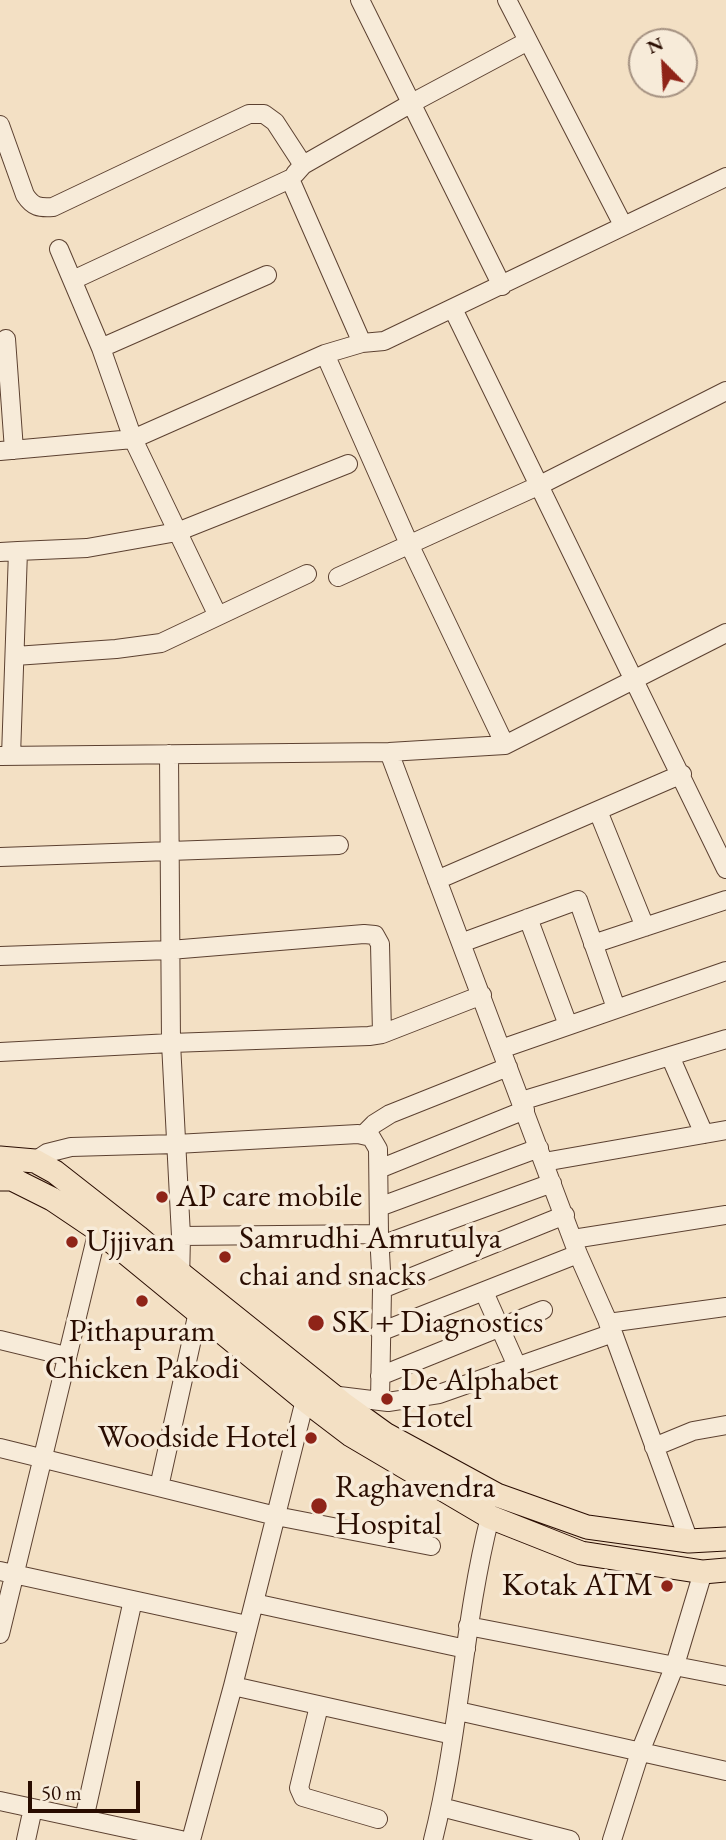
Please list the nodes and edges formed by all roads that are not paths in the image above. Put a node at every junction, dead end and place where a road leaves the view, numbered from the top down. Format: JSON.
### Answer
{"nodes":[{"id":1,"x":360,"y":0,"type":"edge"},
{"id":2,"x":508,"y":0,"type":"edge"},
{"id":3,"x":528,"y":41,"type":"junction"},
{"id":4,"x":410,"y":104,"type":"junction"},
{"id":5,"x":0,"y":125,"type":"edge"},
{"id":6,"x":303,"y":165,"type":"junction"},
{"id":7,"x":726,"y":177,"type":"edge"},
{"id":8,"x":290,"y":179,"type":"junction"},
{"id":9,"x":623,"y":225,"type":"junction"},
{"id":10,"x":59,"y":249,"type":"dead end"},
{"id":11,"x":267,"y":275,"type":"dead end"},
{"id":12,"x":73,"y":280,"type":"junction"},
{"id":13,"x":502,"y":286,"type":"junction"},
{"id":14,"x":453,"y":309,"type":"junction"},
{"id":15,"x":6,"y":339,"type":"dead end"},
{"id":16,"x":362,"y":343,"type":"junction"},
{"id":17,"x":101,"y":348,"type":"junction"},
{"id":18,"x":325,"y":354,"type":"junction"},
{"id":19,"x":726,"y":391,"type":"edge"},
{"id":20,"x":133,"y":439,"type":"junction"},
{"id":21,"x":7,"y":451,"type":"edge"},
{"id":22,"x":348,"y":464,"type":"dead end"},
{"id":23,"x":540,"y":485,"type":"junction"},
{"id":24,"x":177,"y":533,"type":"junction"},
{"id":25,"x":409,"y":544,"type":"junction"},
{"id":26,"x":9,"y":552,"type":"edge"},
{"id":27,"x":307,"y":574,"type":"dead end"},
{"id":28,"x":338,"y":577,"type":"dead end"},
{"id":29,"x":218,"y":616,"type":"junction"},
{"id":30,"x":726,"y":634,"type":"edge"},
{"id":31,"x":15,"y":656,"type":"junction"},
{"id":32,"x":634,"y":678,"type":"junction"},
{"id":33,"x":505,"y":745,"type":"junction"},
{"id":34,"x":389,"y":752,"type":"junction"},
{"id":35,"x":169,"y":754,"type":"junction"},
{"id":36,"x":6,"y":756,"type":"edge"},
{"id":37,"x":682,"y":775,"type":"junction"},
{"id":38,"x":598,"y":811,"type":"junction"},
{"id":39,"x":339,"y":845,"type":"dead end"},
{"id":40,"x":171,"y":850,"type":"junction"},
{"id":41,"x":0,"y":858,"type":"edge"},
{"id":42,"x":726,"y":869,"type":"edge"},
{"id":43,"x":437,"y":880,"type":"junction"},
{"id":44,"x":726,"y":900,"type":"edge"},
{"id":45,"x":528,"y":918,"type":"junction"},
{"id":46,"x":645,"y":927,"type":"junction"},
{"id":47,"x":461,"y":943,"type":"junction"},
{"id":48,"x":593,"y":944,"type":"junction"},
{"id":49,"x":170,"y":950,"type":"junction"},
{"id":50,"x":0,"y":956,"type":"edge"},
{"id":51,"x":726,"y":971,"type":"edge"},
{"id":52,"x":482,"y":995,"type":"junction"},
{"id":53,"x":616,"y":1008,"type":"junction"},
{"id":54,"x":568,"y":1025,"type":"junction"},
{"id":55,"x":382,"y":1034,"type":"junction"},
{"id":56,"x":726,"y":1039,"type":"edge"},
{"id":57,"x":171,"y":1043,"type":"junction"},
{"id":58,"x":501,"y":1049,"type":"junction"},
{"id":59,"x":0,"y":1052,"type":"edge"},
{"id":60,"x":670,"y":1056,"type":"junction"},
{"id":61,"x":508,"y":1067,"type":"junction"},
{"id":62,"x":523,"y":1106,"type":"junction"},
{"id":63,"x":726,"y":1130,"type":"edge"},
{"id":64,"x":704,"y":1134,"type":"junction"},
{"id":65,"x":363,"y":1135,"type":"junction"},
{"id":66,"x":176,"y":1144,"type":"junction"},
{"id":67,"x":542,"y":1155,"type":"junction"},
{"id":68,"x":0,"y":1158,"type":"edge"},
{"id":69,"x":35,"y":1161,"type":"junction"},
{"id":70,"x":379,"y":1168,"type":"junction"},
{"id":71,"x":0,"y":1179,"type":"edge"},
{"id":72,"x":552,"y":1184,"type":"junction"},
{"id":73,"x":379,"y":1207,"type":"junction"},
{"id":74,"x":565,"y":1215,"type":"junction"},
{"id":75,"x":726,"y":1215,"type":"edge"},
{"id":76,"x":98,"y":1230,"type":"junction"},
{"id":77,"x":181,"y":1236,"type":"junction"},
{"id":78,"x":379,"y":1240,"type":"junction"},
{"id":79,"x":575,"y":1246,"type":"junction"},
{"id":80,"x":180,"y":1285,"type":"junction"},
{"id":81,"x":382,"y":1289,"type":"junction"},
{"id":82,"x":484,"y":1292,"type":"junction"},
{"id":83,"x":726,"y":1307,"type":"edge"},
{"id":84,"x":543,"y":1310,"type":"dead end"},
{"id":85,"x":198,"y":1312,"type":"junction"},
{"id":86,"x":500,"y":1328,"type":"junction"},
{"id":87,"x":611,"y":1328,"type":"junction"},
{"id":88,"x":380,"y":1332,"type":"junction"},
{"id":89,"x":0,"y":1340,"type":"edge"},
{"id":90,"x":66,"y":1356,"type":"junction"},
{"id":91,"x":517,"y":1366,"type":"junction"},
{"id":92,"x":380,"y":1376,"type":"junction"},
{"id":93,"x":331,"y":1395,"type":"junction"},
{"id":94,"x":305,"y":1400,"type":"junction"},
{"id":95,"x":380,"y":1400,"type":"junction"},
{"id":96,"x":726,"y":1425,"type":"edge"},
{"id":97,"x":654,"y":1447,"type":"junction"},
{"id":98,"x":0,"y":1448,"type":"edge"},
{"id":99,"x":43,"y":1458,"type":"junction"},
{"id":100,"x":159,"y":1487,"type":"junction"},
{"id":101,"x":276,"y":1516,"type":"junction"},
{"id":102,"x":490,"y":1517,"type":"junction"},
{"id":103,"x":726,"y":1539,"type":"edge"},
{"id":104,"x":689,"y":1541,"type":"junction"},
{"id":105,"x":431,"y":1546,"type":"dead end"},
{"id":106,"x":726,"y":1570,"type":"edge"},
{"id":107,"x":703,"y":1572,"type":"junction"},
{"id":108,"x":7,"y":1573,"type":"edge"},
{"id":109,"x":133,"y":1600,"type":"junction"},
{"id":110,"x":254,"y":1603,"type":"junction"},
{"id":111,"x":247,"y":1625,"type":"junction"},
{"id":112,"x":468,"y":1626,"type":"junction"},
{"id":113,"x":0,"y":1634,"type":"edge"},
{"id":114,"x":466,"y":1649,"type":"junction"},
{"id":115,"x":675,"y":1665,"type":"junction"},
{"id":116,"x":726,"y":1676,"type":"edge"},
{"id":117,"x":233,"y":1686,"type":"junction"},
{"id":118,"x":319,"y":1706,"type":"junction"},
{"id":119,"x":458,"y":1711,"type":"junction"},
{"id":120,"x":453,"y":1735,"type":"junction"},
{"id":121,"x":640,"y":1752,"type":"junction"},
{"id":122,"x":726,"y":1771,"type":"edge"},
{"id":123,"x":0,"y":1801,"type":"edge"},
{"id":124,"x":442,"y":1807,"type":"junction"},
{"id":125,"x":33,"y":1808,"type":"junction"},
{"id":126,"x":85,"y":1819,"type":"junction"},
{"id":127,"x":378,"y":1819,"type":"dead end"},
{"id":128,"x":116,"y":1834,"type":"edge"},
{"id":129,"x":26,"y":1840,"type":"edge"},
{"id":130,"x":181,"y":1840,"type":"edge"},
{"id":131,"x":191,"y":1840,"type":"edge"},
{"id":132,"x":433,"y":1840,"type":"edge"},
{"id":133,"x":570,"y":1840,"type":"edge"},
{"id":134,"x":612,"y":1840,"type":"edge"}],
"edges":[{"from":1,"to":4,"type":"street"},
{"from":2,"to":3,"type":"street"},
{"from":3,"to":4,"type":"street"},
{"from":3,"to":9,"type":"street"},
{"from":4,"to":6,"type":"street"},
{"from":4,"to":13,"type":"street"},
{"from":5,"to":6,"type":"street"},
{"from":6,"to":8,"type":"street"},
{"from":7,"to":9,"type":"street"},
{"from":8,"to":12,"type":"street"},
{"from":8,"to":16,"type":"street"},
{"from":9,"to":13,"type":"street"},
{"from":10,"to":12,"type":"street"},
{"from":11,"to":17,"type":"street"},
{"from":12,"to":17,"type":"street"},
{"from":13,"to":14,"type":"street"},
{"from":14,"to":16,"type":"street"},
{"from":14,"to":23,"type":"street"},
{"from":15,"to":21,"type":"street"},
{"from":16,"to":18,"type":"street"},
{"from":17,"to":20,"type":"street"},
{"from":18,"to":20,"type":"street"},
{"from":18,"to":25,"type":"street"},
{"from":19,"to":23,"type":"street"},
{"from":20,"to":21,"type":"street"},
{"from":20,"to":24,"type":"street"},
{"from":22,"to":24,"type":"street"},
{"from":23,"to":25,"type":"street"},
{"from":23,"to":32,"type":"street"},
{"from":24,"to":26,"type":"street"},
{"from":24,"to":29,"type":"street"},
{"from":25,"to":28,"type":"street"},
{"from":25,"to":33,"type":"street"},
{"from":26,"to":31,"type":"street"},
{"from":27,"to":29,"type":"street"},
{"from":29,"to":31,"type":"street"},
{"from":30,"to":32,"type":"street"},
{"from":31,"to":36,"type":"street"},
{"from":32,"to":33,"type":"street"},
{"from":32,"to":37,"type":"street"},
{"from":33,"to":34,"type":"street"},
{"from":34,"to":35,"type":"street"},
{"from":34,"to":43,"type":"street"},
{"from":35,"to":36,"type":"street"},
{"from":35,"to":40,"type":"street"},
{"from":37,"to":38,"type":"street"},
{"from":37,"to":42,"type":"street"},
{"from":38,"to":43,"type":"street"},
{"from":38,"to":46,"type":"street"},
{"from":39,"to":40,"type":"street"},
{"from":40,"to":41,"type":"street"},
{"from":40,"to":49,"type":"street"},
{"from":43,"to":47,"type":"street"},
{"from":44,"to":46,"type":"street"},
{"from":45,"to":47,"type":"street"},
{"from":45,"to":48,"type":"street"},
{"from":45,"to":54,"type":"street"},
{"from":46,"to":48,"type":"street"},
{"from":47,"to":52,"type":"street"},
{"from":48,"to":53,"type":"street"},
{"from":49,"to":50,"type":"street"},
{"from":49,"to":55,"type":"street"},
{"from":49,"to":57,"type":"street"},
{"from":51,"to":53,"type":"street"},
{"from":52,"to":55,"type":"street"},
{"from":52,"to":58,"type":"street"},
{"from":53,"to":54,"type":"street"},
{"from":54,"to":58,"type":"street"},
{"from":55,"to":57,"type":"street"},
{"from":56,"to":60,"type":"street"},
{"from":57,"to":59,"type":"street"},
{"from":57,"to":66,"type":"street"},
{"from":58,"to":61,"type":"street"},
{"from":60,"to":62,"type":"street"},
{"from":60,"to":64,"type":"street"},
{"from":61,"to":62,"type":"street"},
{"from":61,"to":65,"type":"street"},
{"from":62,"to":67,"type":"street"},
{"from":62,"to":70,"type":"street"},
{"from":63,"to":64,"type":"street"},
{"from":64,"to":67,"type":"street"},
{"from":65,"to":66,"type":"street"},
{"from":65,"to":70,"type":"street"},
{"from":66,"to":69,"type":"street"},
{"from":66,"to":77,"type":"street"},
{"from":67,"to":72,"type":"street"},
{"from":67,"to":73,"type":"street"},
{"from":68,"to":69,"type":"main road"},
{"from":69,"to":80,"type":"main road"},
{"from":70,"to":73,"type":"street"},
{"from":71,"to":76,"type":"main road"},
{"from":72,"to":74,"type":"street"},
{"from":72,"to":78,"type":"street"},
{"from":73,"to":78,"type":"street"},
{"from":74,"to":79,"type":"street"},
{"from":74,"to":81,"type":"street"},
{"from":75,"to":79,"type":"street"},
{"from":76,"to":80,"type":"main road"},
{"from":76,"to":90,"type":"street"},
{"from":77,"to":78,"type":"street"},
{"from":77,"to":80,"type":"street"},
{"from":78,"to":81,"type":"street"},
{"from":79,"to":82,"type":"street"},
{"from":79,"to":87,"type":"street"},
{"from":80,"to":85,"type":"main road"},
{"from":80,"to":93,"type":"main road"},
{"from":81,"to":88,"type":"street"},
{"from":82,"to":86,"type":"street"},
{"from":82,"to":88,"type":"street"},
{"from":83,"to":87,"type":"street"},
{"from":84,"to":86,"type":"street"},
{"from":85,"to":94,"type":"main road"},
{"from":85,"to":100,"type":"street"},
{"from":86,"to":91,"type":"street"},
{"from":86,"to":92,"type":"street"},
{"from":87,"to":91,"type":"street"},
{"from":87,"to":97,"type":"street"},
{"from":88,"to":92,"type":"street"},
{"from":89,"to":90,"type":"street"},
{"from":90,"to":99,"type":"street"},
{"from":91,"to":95,"type":"street"},
{"from":92,"to":95,"type":"street"},
{"from":93,"to":95,"type":"street"},
{"from":93,"to":104,"type":"main road"},
{"from":94,"to":101,"type":"street"},
{"from":94,"to":102,"type":"main road"},
{"from":96,"to":97,"type":"street"},
{"from":97,"to":104,"type":"street"},
{"from":98,"to":99,"type":"street"},
{"from":99,"to":100,"type":"street"},
{"from":99,"to":108,"type":"street"},
{"from":100,"to":101,"type":"street"},
{"from":101,"to":105,"type":"street"},
{"from":101,"to":110,"type":"street"},
{"from":102,"to":107,"type":"main road"},
{"from":102,"to":112,"type":"street"},
{"from":103,"to":104,"type":"main road"},
{"from":106,"to":107,"type":"main road"},
{"from":107,"to":115,"type":"street"},
{"from":108,"to":109,"type":"street"},
{"from":108,"to":113,"type":"street"},
{"from":109,"to":111,"type":"street"},
{"from":109,"to":126,"type":"street"},
{"from":110,"to":111,"type":"street"},
{"from":110,"to":114,"type":"street"},
{"from":111,"to":117,"type":"street"},
{"from":112,"to":114,"type":"street"},
{"from":112,"to":115,"type":"street"},
{"from":114,"to":119,"type":"street"},
{"from":115,"to":116,"type":"street"},
{"from":115,"to":121,"type":"street"},
{"from":117,"to":118,"type":"street"},
{"from":117,"to":131,"type":"street"},
{"from":118,"to":120,"type":"street"},
{"from":118,"to":127,"type":"street"},
{"from":119,"to":120,"type":"street"},
{"from":119,"to":121,"type":"street"},
{"from":120,"to":124,"type":"street"},
{"from":121,"to":122,"type":"street"},
{"from":121,"to":134,"type":"street"},
{"from":123,"to":125,"type":"street"},
{"from":124,"to":132,"type":"street"},
{"from":124,"to":133,"type":"street"},
{"from":125,"to":126,"type":"street"},
{"from":125,"to":129,"type":"street"},
{"from":126,"to":128,"type":"street"},
{"from":128,"to":130,"type":"street"}]}
